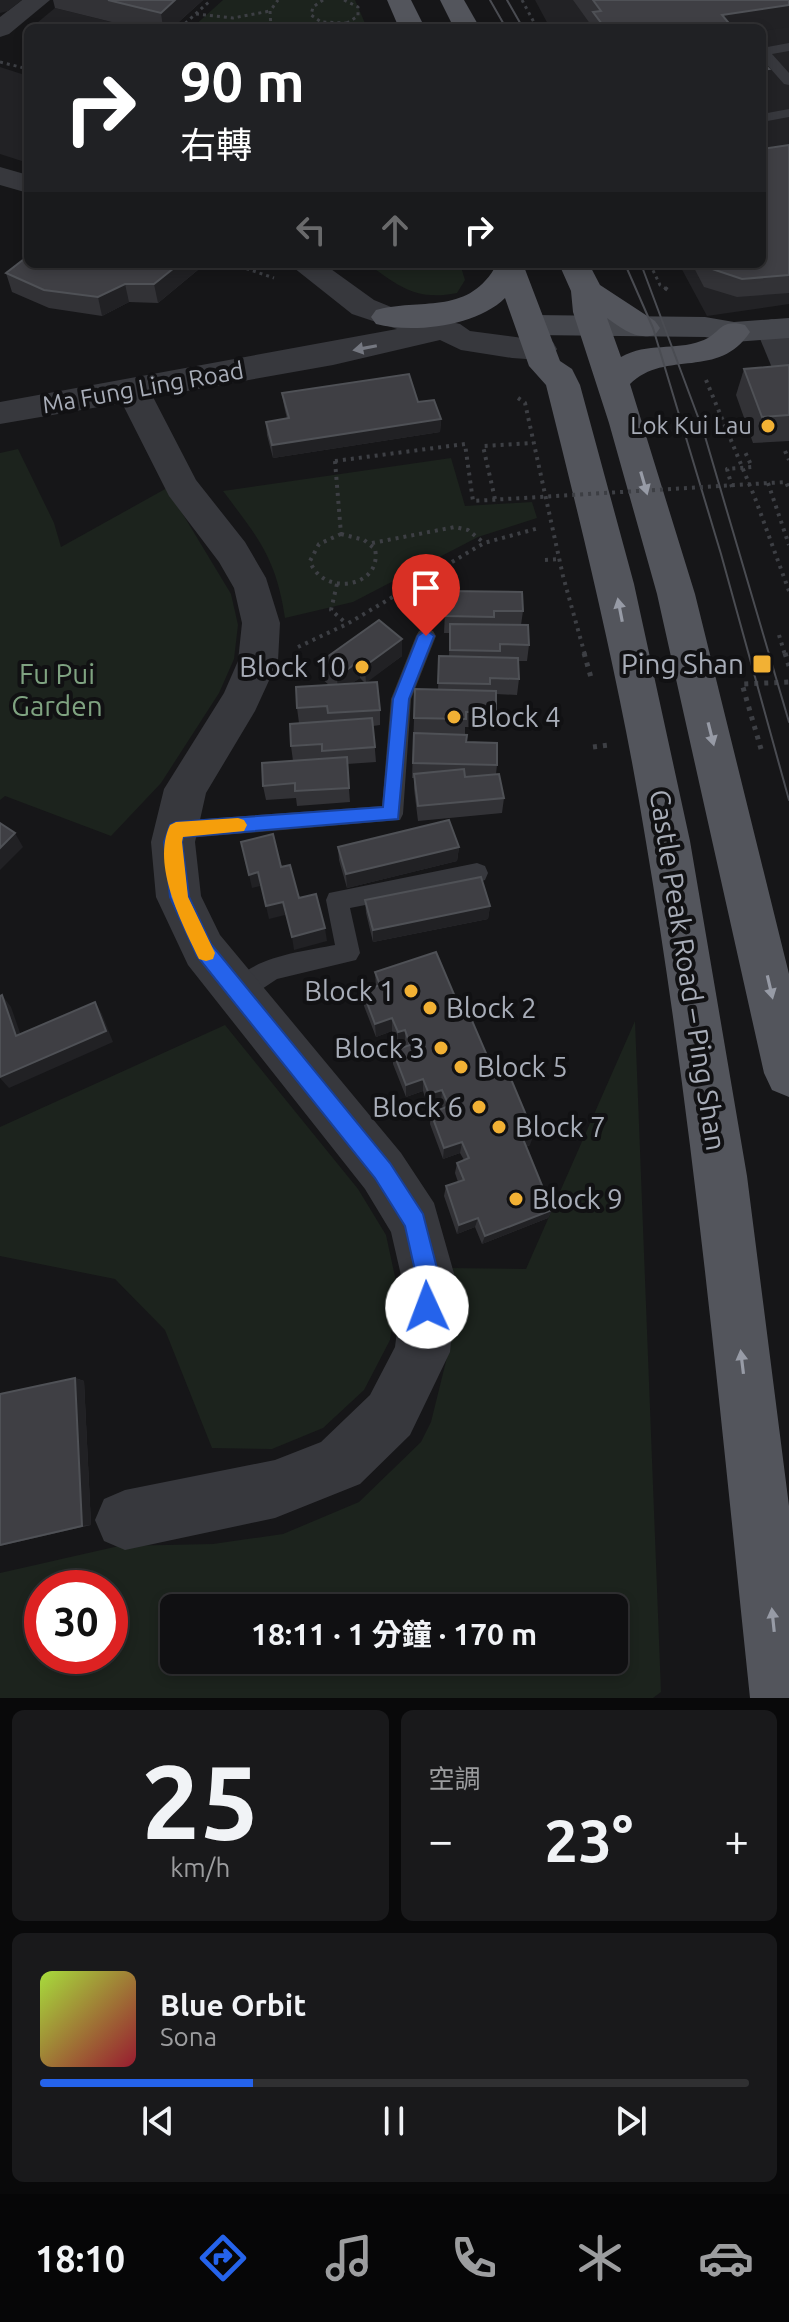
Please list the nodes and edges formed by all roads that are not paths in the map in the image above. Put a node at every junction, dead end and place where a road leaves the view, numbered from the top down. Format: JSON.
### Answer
{"nodes":[{"id":1,"x":38,"y":0,"type":"edge"},
{"id":2,"x":399,"y":0,"type":"edge"},
{"id":3,"x":452,"y":0,"type":"edge"},
{"id":4,"x":410,"y":24,"type":"edge"},
{"id":5,"x":465,"y":24,"type":"edge"},
{"id":6,"x":0,"y":29,"type":"edge"},
{"id":7,"x":789,"y":47,"type":"edge"},
{"id":8,"x":766,"y":51,"type":"edge"},
{"id":9,"x":766,"y":55,"type":"edge"},
{"id":10,"x":789,"y":81,"type":"edge"},
{"id":11,"x":789,"y":113,"type":"edge"},
{"id":12,"x":766,"y":117,"type":"edge"},
{"id":13,"x":0,"y":176,"type":"edge"},
{"id":14,"x":24,"y":183,"type":"edge"},
{"id":15,"x":310,"y":268,"type":"edge"},
{"id":16,"x":508,"y":268,"type":"edge"},
{"id":17,"x":510,"y":268,"type":"edge"},
{"id":18,"x":580,"y":278,"type":"edge"},
{"id":19,"x":375,"y":312,"type":"junction"},
{"id":20,"x":644,"y":328,"type":"junction"},
{"id":21,"x":780,"y":329,"type":"edge"},
{"id":22,"x":445,"y":331,"type":"junction"},
{"id":23,"x":734,"y":332,"type":"junction"},
{"id":24,"x":287,"y":362,"type":"junction"},
{"id":25,"x":561,"y":363,"type":"junction"},
{"id":26,"x":789,"y":372,"type":"edge"},
{"id":27,"x":133,"y":391,"type":"junction"},
{"id":28,"x":0,"y":413,"type":"edge"},
{"id":29,"x":426,"y":636,"type":"dead end"},
{"id":30,"x":176,"y":830,"type":"junction"},
{"id":31,"x":477,"y":873,"type":"dead end"},
{"id":32,"x":239,"y":993,"type":"junction"},
{"id":33,"x":789,"y":1073,"type":"edge"},
{"id":34,"x":125,"y":1520,"type":"dead end"},
{"id":35,"x":782,"y":1698,"type":"edge"}],
"edges":[{"from":1,"to":6,"type":"street"},
{"from":2,"to":4,"type":"main road"},
{"from":3,"to":5,"type":"main road"},
{"from":7,"to":8,"type":"lane"},
{"from":9,"to":10,"type":"lane"},
{"from":11,"to":12,"type":"lane"},
{"from":13,"to":14,"type":"street"},
{"from":15,"to":19,"type":"street"},
{"from":16,"to":19,"type":"main road"},
{"from":17,"to":25,"type":"main road","name":"Castle Peak Road – Ping Shan"},
{"from":18,"to":20,"type":"main road"},
{"from":18,"to":25,"type":"main road","name":"Castle Peak Road – Ping Shan"},
{"from":19,"to":22,"type":"street"},
{"from":19,"to":24,"type":"street","name":"Ma Fung Ling Road"},
{"from":20,"to":23,"type":"street"},
{"from":20,"to":25,"type":"main road"},
{"from":21,"to":23,"type":"street"},
{"from":21,"to":26,"type":"street"},
{"from":22,"to":24,"type":"street","name":"Ma Fung Ling Road","one_way":true},
{"from":22,"to":25,"type":"street"},
{"from":23,"to":25,"type":"main road"},
{"from":24,"to":27,"type":"street","name":"Ma Fung Ling Road"},
{"from":25,"to":33,"type":"main road","name":"Castle Peak Road – Ping Shan","one_way":true},
{"from":35,"to":25,"type":"main road","name":"Castle Peak Road – Ping Shan","one_way":true},
{"from":27,"to":28,"type":"street","name":"Ma Fung Ling Road"},
{"from":27,"to":30,"type":"street"},
{"from":29,"to":30,"type":"lane"},
{"from":30,"to":32,"type":"street"},
{"from":31,"to":32,"type":"lane"},
{"from":32,"to":34,"type":"street"}]}
